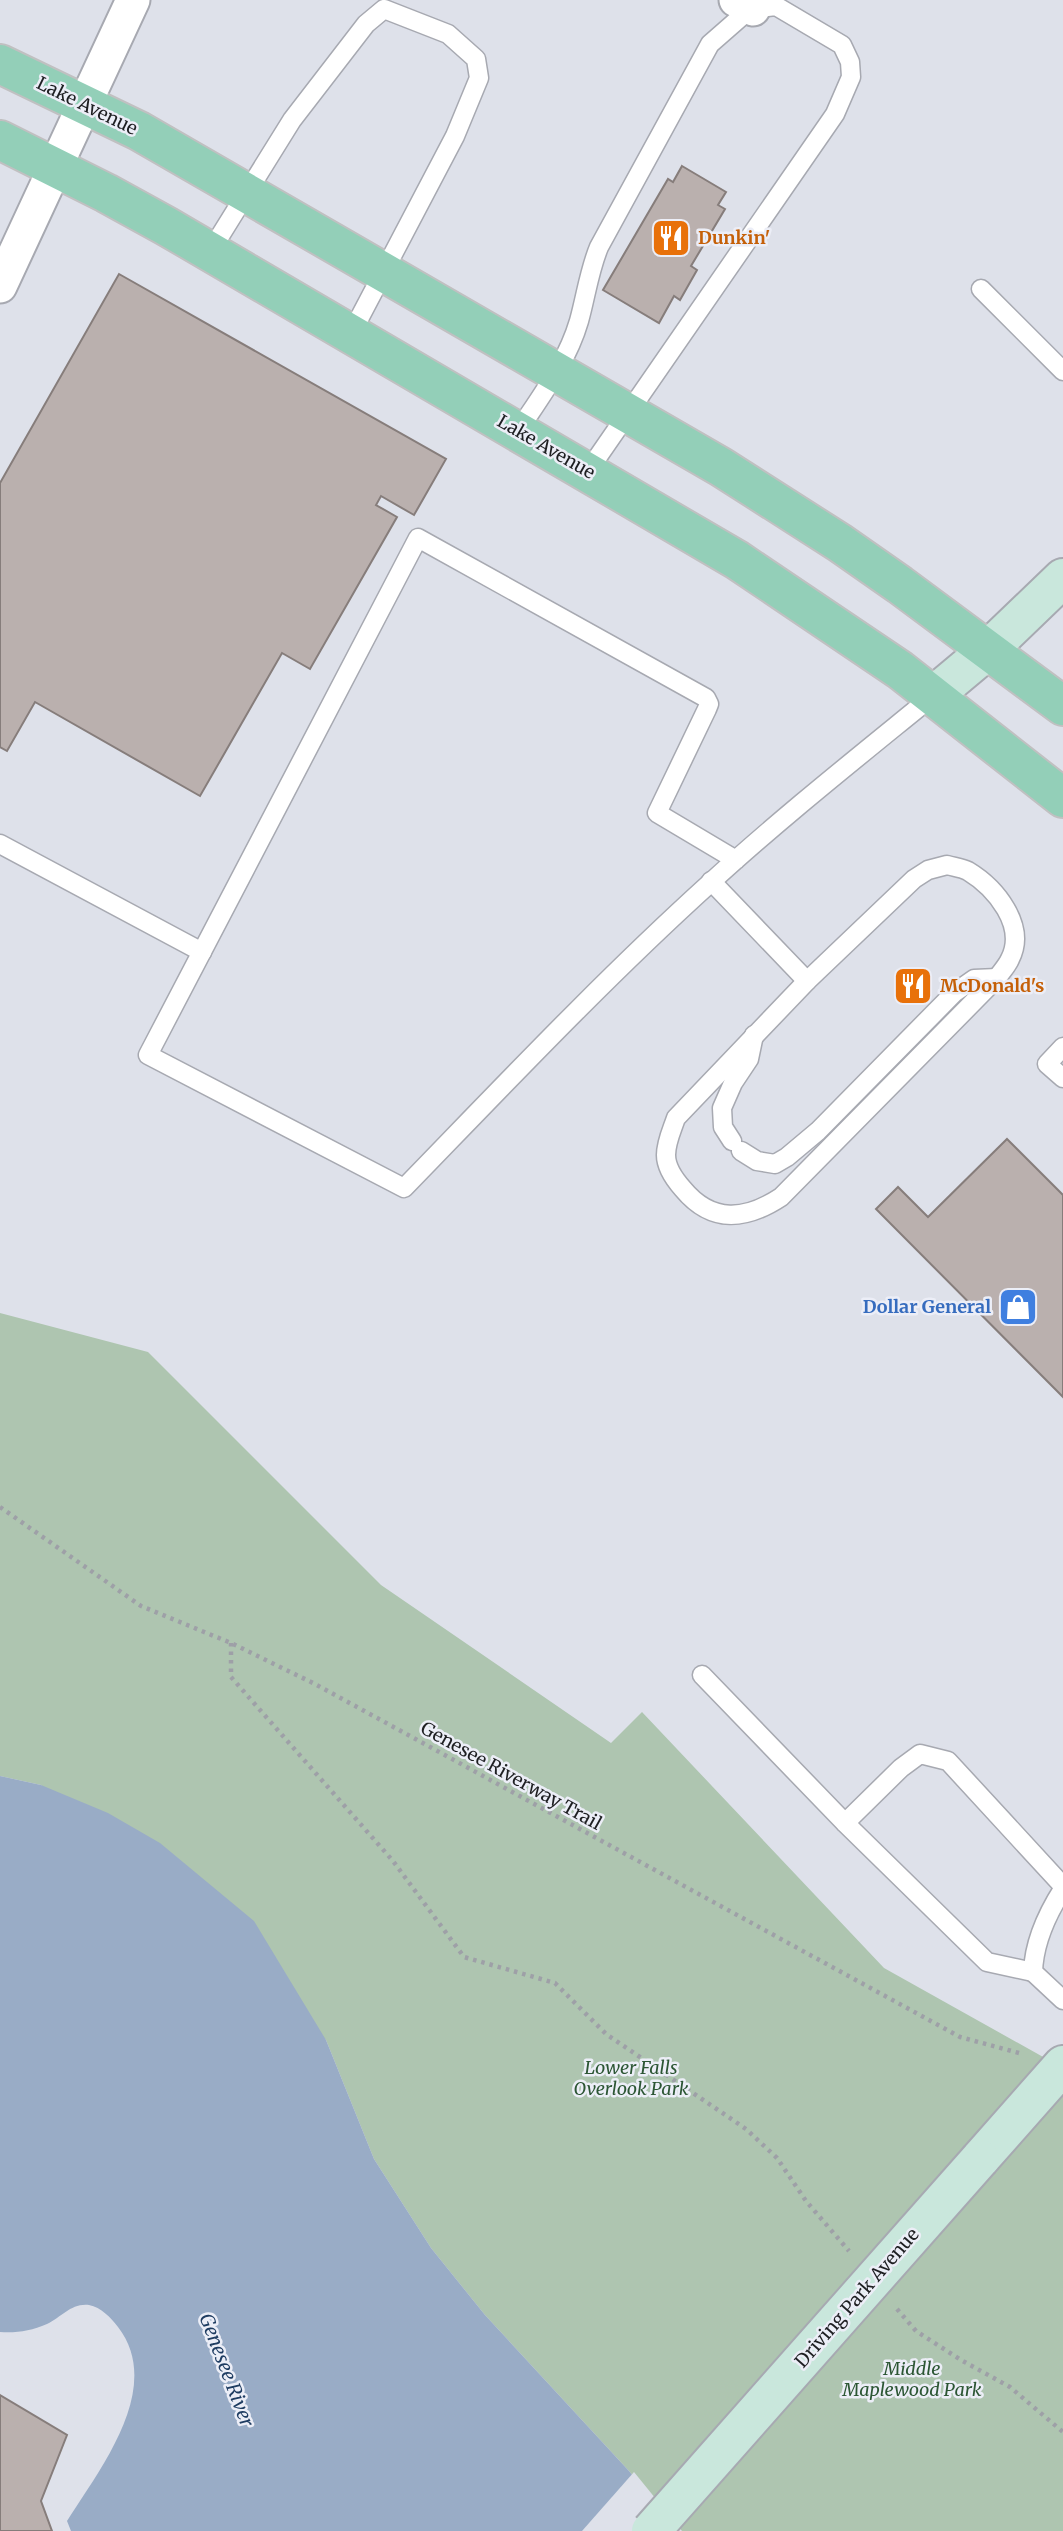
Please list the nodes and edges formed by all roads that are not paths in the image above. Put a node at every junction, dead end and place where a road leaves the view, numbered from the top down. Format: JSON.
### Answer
{"nodes":[{"id":1,"x":133,"y":0,"type":"edge"},
{"id":2,"x":745,"y":5,"type":"edge"},
{"id":3,"x":0,"y":64,"type":"edge"},
{"id":4,"x":85,"y":104,"type":"junction"},
{"id":5,"x":0,"y":140,"type":"edge"},
{"id":6,"x":55,"y":167,"type":"junction"},
{"id":7,"x":246,"y":192,"type":"junction"},
{"id":8,"x":210,"y":252,"type":"junction"},
{"id":9,"x":385,"y":272,"type":"junction"},
{"id":10,"x":0,"y":286,"type":"edge"},
{"id":11,"x":981,"y":289,"type":"dead end"},
{"id":12,"x":351,"y":334,"type":"junction"},
{"id":13,"x":1063,"y":371,"type":"edge"},
{"id":14,"x":557,"y":373,"type":"junction"},
{"id":15,"x":628,"y":414,"type":"junction"},
{"id":16,"x":518,"y":431,"type":"junction"},
{"id":17,"x":587,"y":471,"type":"junction"},
{"id":18,"x":1063,"y":578,"type":"edge"},
{"id":19,"x":989,"y":649,"type":"junction"},
{"id":20,"x":934,"y":695,"type":"junction"},
{"id":21,"x":1063,"y":706,"type":"edge"},
{"id":22,"x":1063,"y":798,"type":"edge"},
{"id":23,"x":0,"y":844,"type":"edge"},
{"id":24,"x":736,"y":860,"type":"junction"},
{"id":25,"x":711,"y":881,"type":"junction"},
{"id":26,"x":202,"y":952,"type":"junction"},
{"id":27,"x":997,"y":978,"type":"junction"},
{"id":28,"x":807,"y":981,"type":"junction"},
{"id":29,"x":754,"y":1035,"type":"junction"},
{"id":30,"x":1063,"y":1047,"type":"edge"},
{"id":31,"x":1063,"y":1077,"type":"edge"},
{"id":32,"x":702,"y":1675,"type":"dead end"},
{"id":33,"x":845,"y":1823,"type":"junction"},
{"id":34,"x":1063,"y":1888,"type":"edge"},
{"id":35,"x":1034,"y":1972,"type":"junction"},
{"id":36,"x":1063,"y":2000,"type":"edge"},
{"id":37,"x":1063,"y":2065,"type":"edge"},
{"id":38,"x":651,"y":2531,"type":"edge"}],
"edges":[{"from":1,"to":4,"type":"street"},
{"from":2,"to":14,"type":"lane"},
{"from":2,"to":15,"type":"lane"},
{"from":3,"to":4,"type":"main road","name":"Lake Avenue"},
{"from":4,"to":6,"type":"street"},
{"from":4,"to":7,"type":"main road","name":"Lake Avenue"},
{"from":5,"to":6,"type":"main road","name":"Lake Avenue"},
{"from":6,"to":8,"type":"main road","name":"Lake Avenue"},
{"from":6,"to":10,"type":"street"},
{"from":7,"to":8,"type":"lane"},
{"from":7,"to":9,"type":"main road","name":"Lake Avenue"},
{"from":7,"to":9,"type":"lane"},
{"from":8,"to":12,"type":"main road","name":"Lake Avenue"},
{"from":9,"to":12,"type":"lane"},
{"from":9,"to":14,"type":"main road","name":"Lake Avenue"},
{"from":11,"to":13,"type":"lane"},
{"from":12,"to":16,"type":"main road","name":"Lake Avenue"},
{"from":14,"to":15,"type":"main road","name":"Lake Avenue"},
{"from":14,"to":16,"type":"lane"},
{"from":15,"to":17,"type":"lane"},
{"from":15,"to":19,"type":"main road","name":"Lake Avenue"},
{"from":16,"to":17,"type":"main road","name":"Lake Avenue"},
{"from":17,"to":20,"type":"main road","name":"Lake Avenue"},
{"from":18,"to":19,"type":"main road"},
{"from":19,"to":20,"type":"main road"},
{"from":19,"to":21,"type":"main road","name":"Lake Avenue"},
{"from":20,"to":22,"type":"main road","name":"Lake Avenue"},
{"from":20,"to":24,"type":"lane"},
{"from":23,"to":26,"type":"lane"},
{"from":24,"to":25,"type":"lane"},
{"from":24,"to":26,"type":"lane"},
{"from":25,"to":26,"type":"lane"},
{"from":25,"to":28,"type":"lane"},
{"from":27,"to":28,"type":"lane"},
{"from":27,"to":29,"type":"lane"},
{"from":27,"to":29,"type":"lane"},
{"from":28,"to":29,"type":"lane"},
{"from":30,"to":31,"type":"lane"},
{"from":32,"to":33,"type":"lane"},
{"from":33,"to":34,"type":"lane"},
{"from":33,"to":35,"type":"lane"},
{"from":34,"to":35,"type":"lane"},
{"from":35,"to":36,"type":"lane"},
{"from":37,"to":38,"type":"main road","name":"Driving Park Avenue","bridge":true}]}
